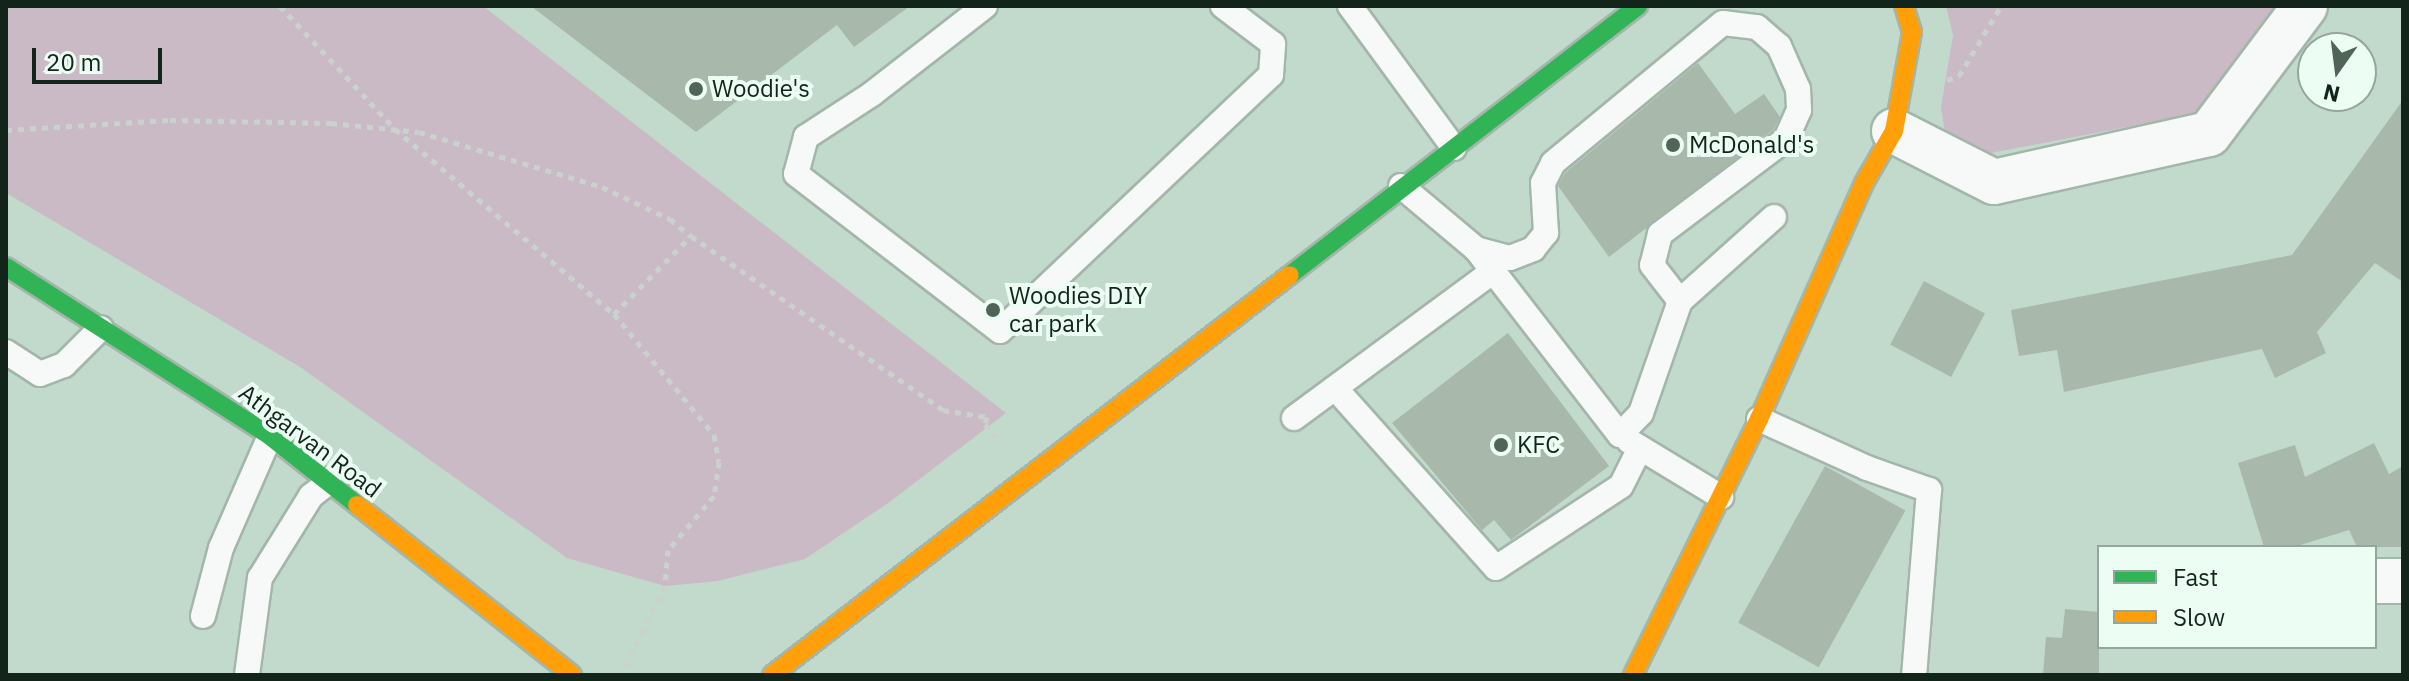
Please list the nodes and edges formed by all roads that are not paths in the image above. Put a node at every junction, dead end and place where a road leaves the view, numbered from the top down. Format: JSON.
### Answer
{"nodes":[{"id":1,"x":985,"y":6,"type":"edge"},
{"id":2,"x":1223,"y":6,"type":"edge"},
{"id":3,"x":1350,"y":6,"type":"edge"},
{"id":4,"x":1638,"y":6,"type":"edge"},
{"id":5,"x":1904,"y":6,"type":"edge"},
{"id":6,"x":2305,"y":6,"type":"edge"},
{"id":7,"x":1897,"y":113,"type":"junction"},
{"id":8,"x":1454,"y":148,"type":"junction"},
{"id":9,"x":1401,"y":186,"type":"junction"},
{"id":10,"x":1774,"y":217,"type":"dead end"},
{"id":11,"x":1476,"y":249,"type":"junction"},
{"id":12,"x":6,"y":267,"type":"edge"},
{"id":13,"x":1491,"y":273,"type":"junction"},
{"id":14,"x":1680,"y":301,"type":"junction"},
{"id":15,"x":101,"y":328,"type":"junction"},
{"id":16,"x":6,"y":352,"type":"edge"},
{"id":17,"x":1335,"y":388,"type":"junction"},
{"id":18,"x":1294,"y":418,"type":"dead end"},
{"id":19,"x":1759,"y":419,"type":"junction"},
{"id":20,"x":270,"y":436,"type":"junction"},
{"id":21,"x":1630,"y":442,"type":"junction"},
{"id":22,"x":329,"y":482,"type":"junction"},
{"id":23,"x":1721,"y":497,"type":"junction"},
{"id":24,"x":2377,"y":581,"type":"edge"},
{"id":25,"x":2403,"y":581,"type":"edge"},
{"id":26,"x":203,"y":616,"type":"dead end"},
{"id":27,"x":247,"y":675,"type":"edge"},
{"id":28,"x":572,"y":675,"type":"edge"},
{"id":29,"x":772,"y":675,"type":"edge"},
{"id":30,"x":1633,"y":675,"type":"edge"},
{"id":31,"x":1914,"y":675,"type":"edge"}],
"edges":[{"from":1,"to":2,"type":"lane"},
{"from":3,"to":8,"type":"lane"},
{"from":4,"to":8,"type":"main road"},
{"from":5,"to":7,"type":"main road"},
{"from":6,"to":7,"type":"street"},
{"from":7,"to":19,"type":"main road"},
{"from":8,"to":9,"type":"main road"},
{"from":9,"to":11,"type":"lane"},
{"from":9,"to":29,"type":"main road"},
{"from":10,"to":14,"type":"lane"},
{"from":11,"to":13,"type":"lane"},
{"from":11,"to":14,"type":"lane"},
{"from":12,"to":15,"type":"main road","name":"Athgarvan Road"},
{"from":13,"to":17,"type":"lane"},
{"from":13,"to":21,"type":"lane"},
{"from":14,"to":21,"type":"lane"},
{"from":15,"to":16,"type":"lane"},
{"from":15,"to":20,"type":"main road","name":"Athgarvan Road"},
{"from":17,"to":18,"type":"lane"},
{"from":17,"to":21,"type":"lane"},
{"from":19,"to":23,"type":"main road"},
{"from":19,"to":31,"type":"lane"},
{"from":20,"to":22,"type":"main road","name":"Athgarvan Road"},
{"from":20,"to":26,"type":"lane"},
{"from":21,"to":23,"type":"lane"},
{"from":22,"to":27,"type":"lane"},
{"from":22,"to":28,"type":"main road","name":"Athgarvan Road"},
{"from":23,"to":30,"type":"main road"},
{"from":24,"to":25,"type":"street"}]}
